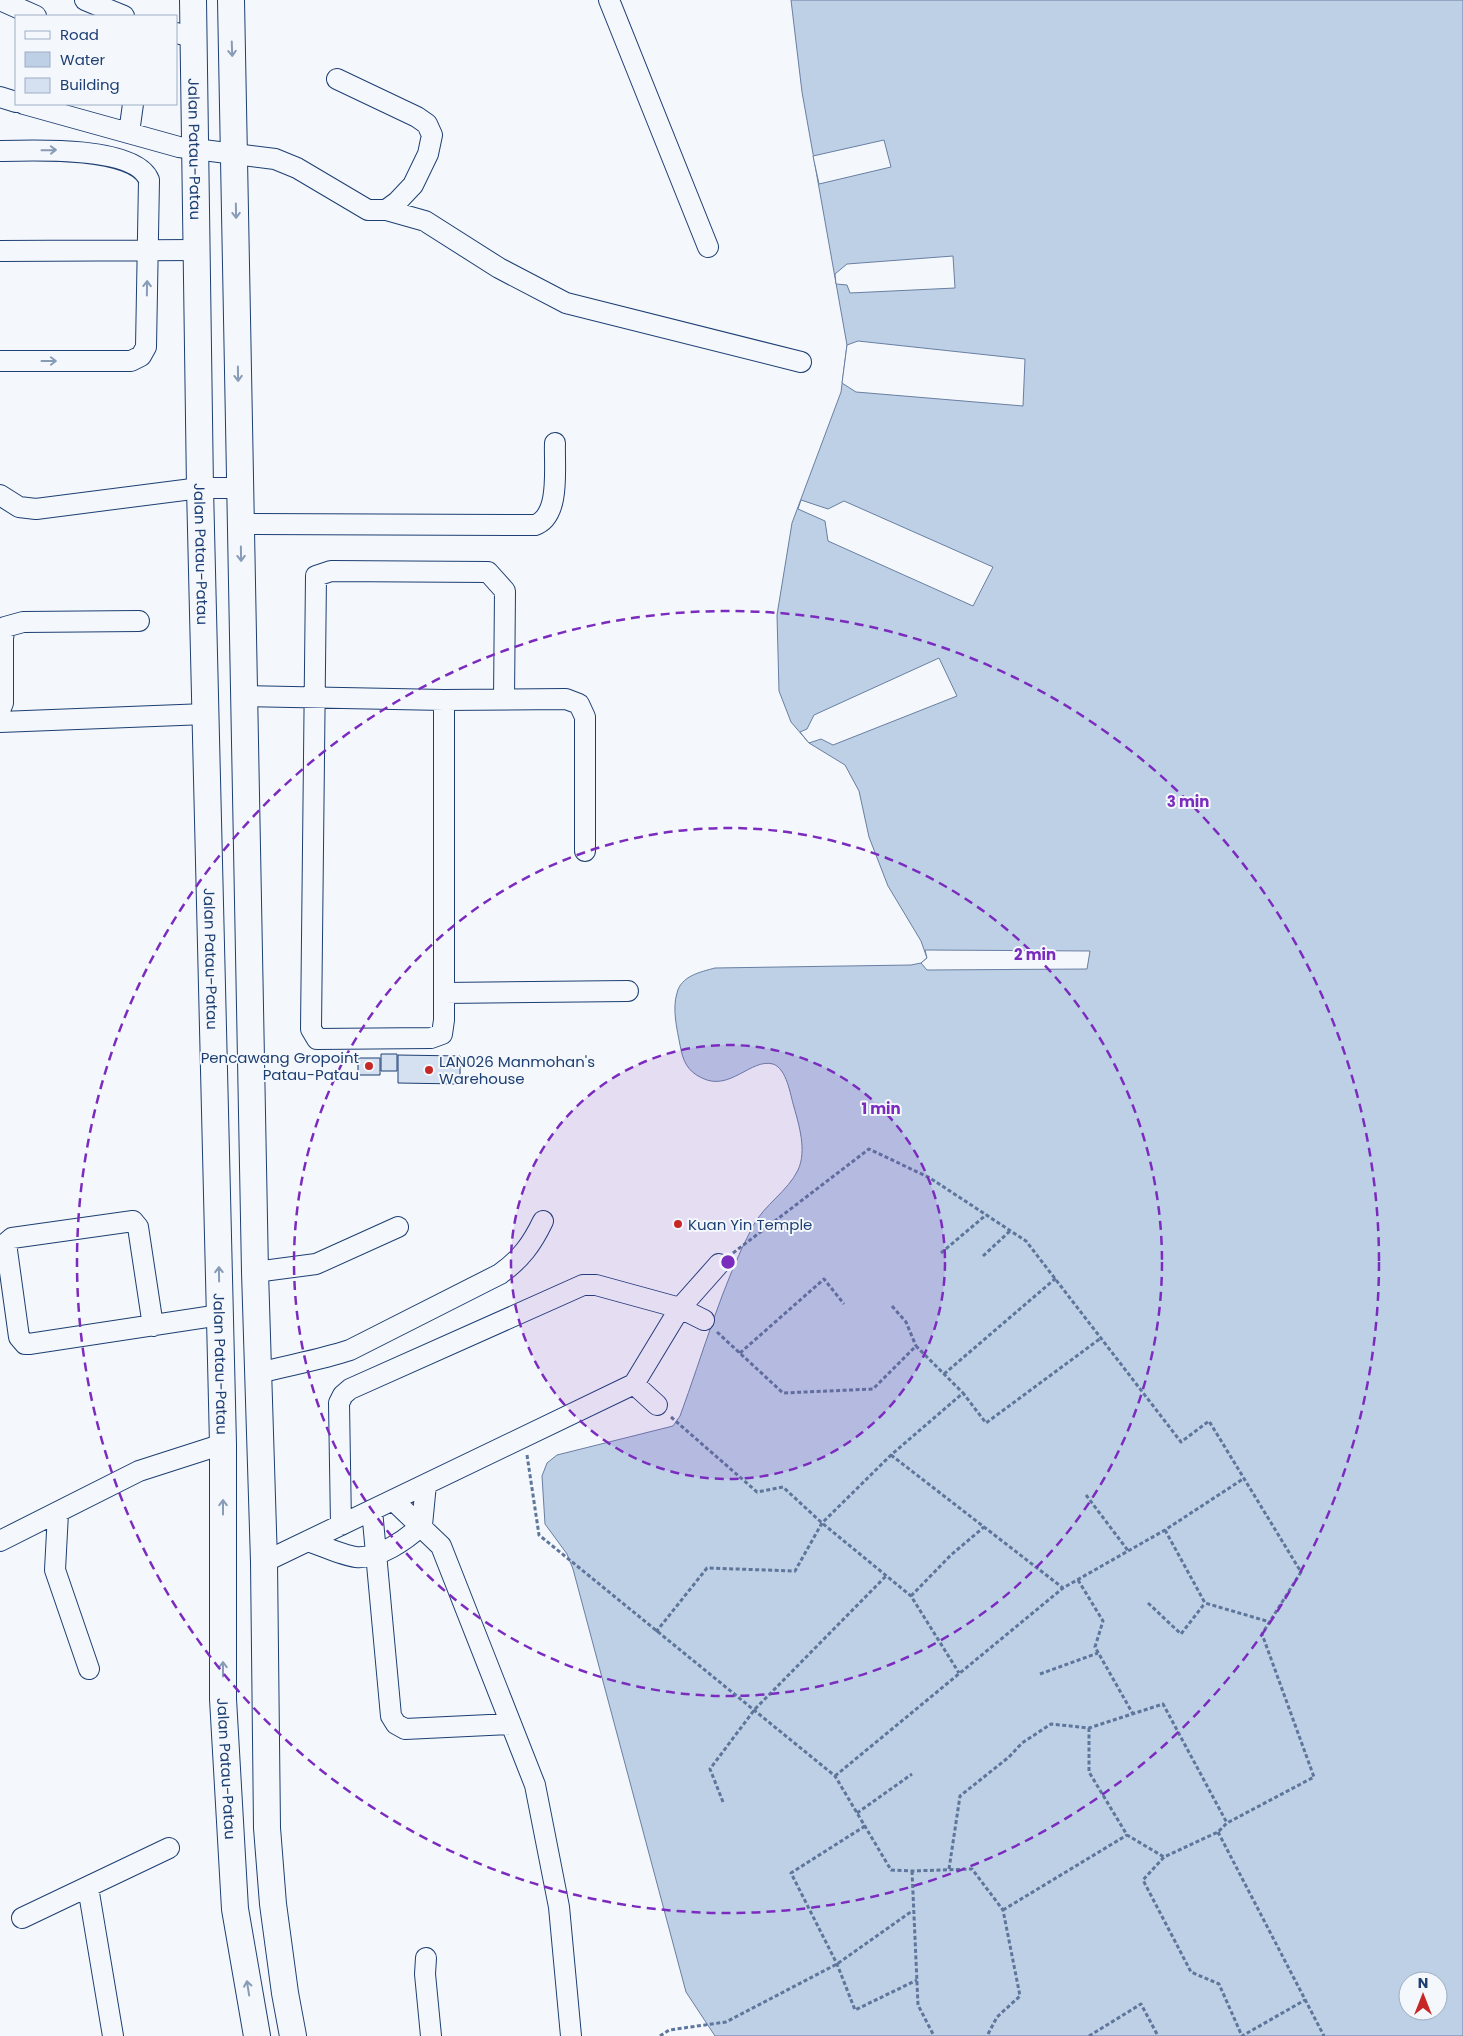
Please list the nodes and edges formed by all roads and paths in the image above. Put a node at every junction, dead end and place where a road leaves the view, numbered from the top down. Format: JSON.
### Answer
{"nodes":[{"id":1,"x":0,"y":0,"type":"edge"},
{"id":2,"x":85,"y":0,"type":"edge"},
{"id":3,"x":192,"y":0,"type":"edge"},
{"id":4,"x":231,"y":0,"type":"edge"},
{"id":5,"x":609,"y":0,"type":"edge"},
{"id":6,"x":34,"y":15,"type":"edge"},
{"id":7,"x":122,"y":15,"type":"edge"},
{"id":8,"x":185,"y":35,"type":"edge"},
{"id":9,"x":338,"y":79,"type":"dead end"},
{"id":10,"x":0,"y":97,"type":"edge"},
{"id":11,"x":15,"y":102,"type":"edge"},
{"id":12,"x":28,"y":105,"type":"edge"},
{"id":13,"x":132,"y":105,"type":"edge"},
{"id":14,"x":129,"y":133,"type":"junction"},
{"id":15,"x":196,"y":150,"type":"junction"},
{"id":16,"x":0,"y":151,"type":"edge"},
{"id":17,"x":235,"y":154,"type":"junction"},
{"id":18,"x":386,"y":210,"type":"junction"},
{"id":19,"x":708,"y":248,"type":"dead end"},
{"id":20,"x":147,"y":250,"type":"junction"},
{"id":21,"x":197,"y":250,"type":"junction"},
{"id":22,"x":0,"y":251,"type":"edge"},
{"id":23,"x":0,"y":362,"type":"edge"},
{"id":24,"x":801,"y":362,"type":"dead end"},
{"id":25,"x":555,"y":444,"type":"dead end"},
{"id":26,"x":200,"y":488,"type":"junction"},
{"id":27,"x":239,"y":488,"type":"junction"},
{"id":28,"x":0,"y":495,"type":"edge"},
{"id":29,"x":241,"y":524,"type":"junction"},
{"id":30,"x":139,"y":622,"type":"dead end"},
{"id":31,"x":244,"y":696,"type":"junction"},
{"id":32,"x":314,"y":697,"type":"junction"},
{"id":33,"x":504,"y":699,"type":"junction"},
{"id":34,"x":444,"y":700,"type":"junction"},
{"id":35,"x":0,"y":710,"type":"edge"},
{"id":36,"x":206,"y":714,"type":"junction"},
{"id":37,"x":0,"y":722,"type":"edge"},
{"id":38,"x":585,"y":851,"type":"dead end"},
{"id":39,"x":628,"y":991,"type":"dead end"},
{"id":40,"x":444,"y":993,"type":"junction"},
{"id":41,"x":986,"y":1215,"type":"junction"},
{"id":42,"x":543,"y":1220,"type":"dead end"},
{"id":43,"x":398,"y":1227,"type":"dead end"},
{"id":44,"x":1010,"y":1231,"type":"junction"},
{"id":45,"x":941,"y":1253,"type":"dead end"},
{"id":46,"x":983,"y":1256,"type":"dead end"},
{"id":47,"x":719,"y":1264,"type":"joint"},
{"id":48,"x":255,"y":1272,"type":"junction"},
{"id":49,"x":1056,"y":1278,"type":"junction"},
{"id":50,"x":844,"y":1304,"type":"dead end"},
{"id":51,"x":892,"y":1306,"type":"dead end"},
{"id":52,"x":680,"y":1308,"type":"junction"},
{"id":53,"x":220,"y":1315,"type":"junction"},
{"id":54,"x":704,"y":1320,"type":"joint"},
{"id":55,"x":153,"y":1326,"type":"junction"},
{"id":56,"x":1101,"y":1338,"type":"junction"},
{"id":57,"x":916,"y":1346,"type":"junction"},
{"id":58,"x":740,"y":1353,"type":"junction"},
{"id":59,"x":259,"y":1373,"type":"junction"},
{"id":60,"x":944,"y":1374,"type":"junction"},
{"id":61,"x":634,"y":1384,"type":"junction"},
{"id":62,"x":963,"y":1393,"type":"junction"},
{"id":63,"x":657,"y":1405,"type":"joint"},
{"id":64,"x":524,"y":1437,"type":"junction"},
{"id":65,"x":223,"y":1444,"type":"junction"},
{"id":66,"x":891,"y":1455,"type":"junction"},
{"id":67,"x":1243,"y":1479,"type":"junction"},
{"id":68,"x":426,"y":1484,"type":"junction"},
{"id":69,"x":1086,"y":1496,"type":"dead end"},
{"id":70,"x":393,"y":1500,"type":"junction"},
{"id":71,"x":372,"y":1510,"type":"junction"},
{"id":72,"x":58,"y":1513,"type":"junction"},
{"id":73,"x":822,"y":1523,"type":"junction"},
{"id":74,"x":341,"y":1525,"type":"junction"},
{"id":75,"x":422,"y":1526,"type":"junction"},
{"id":76,"x":984,"y":1527,"type":"junction"},
{"id":77,"x":1166,"y":1530,"type":"junction"},
{"id":78,"x":0,"y":1541,"type":"edge"},
{"id":79,"x":308,"y":1541,"type":"junction"},
{"id":80,"x":1129,"y":1552,"type":"junction"},
{"id":81,"x":376,"y":1553,"type":"junction"},
{"id":82,"x":264,"y":1562,"type":"junction"},
{"id":83,"x":887,"y":1575,"type":"junction"},
{"id":84,"x":1078,"y":1580,"type":"junction"},
{"id":85,"x":1063,"y":1588,"type":"junction"},
{"id":86,"x":911,"y":1596,"type":"junction"},
{"id":87,"x":1148,"y":1603,"type":"dead end"},
{"id":88,"x":1206,"y":1603,"type":"junction"},
{"id":89,"x":1270,"y":1622,"type":"junction"},
{"id":90,"x":656,"y":1632,"type":"junction"},
{"id":91,"x":1098,"y":1653,"type":"junction"},
{"id":92,"x":89,"y":1669,"type":"dead end"},
{"id":93,"x":959,"y":1673,"type":"junction"},
{"id":94,"x":1040,"y":1674,"type":"dead end"},
{"id":95,"x":755,"y":1708,"type":"junction"},
{"id":96,"x":1133,"y":1714,"type":"junction"},
{"id":97,"x":511,"y":1724,"type":"junction"},
{"id":98,"x":1089,"y":1728,"type":"junction"},
{"id":99,"x":912,"y":1774,"type":"dead end"},
{"id":100,"x":835,"y":1776,"type":"junction"},
{"id":101,"x":724,"y":1802,"type":"dead end"},
{"id":102,"x":857,"y":1813,"type":"junction"},
{"id":103,"x":1228,"y":1824,"type":"junction"},
{"id":104,"x":865,"y":1826,"type":"junction"},
{"id":105,"x":1218,"y":1832,"type":"junction"},
{"id":106,"x":1127,"y":1836,"type":"junction"},
{"id":107,"x":169,"y":1848,"type":"dead end"},
{"id":108,"x":1164,"y":1856,"type":"junction"},
{"id":109,"x":948,"y":1868,"type":"junction"},
{"id":110,"x":912,"y":1871,"type":"junction"},
{"id":111,"x":88,"y":1886,"type":"junction"},
{"id":112,"x":1003,"y":1910,"type":"junction"},
{"id":113,"x":912,"y":1911,"type":"junction"},
{"id":114,"x":22,"y":1918,"type":"dead end"},
{"id":115,"x":426,"y":1958,"type":"dead end"},
{"id":116,"x":837,"y":1964,"type":"junction"},
{"id":117,"x":917,"y":1980,"type":"junction"},
{"id":118,"x":1305,"y":2000,"type":"junction"},
{"id":119,"x":113,"y":2036,"type":"edge"},
{"id":120,"x":257,"y":2036,"type":"edge"},
{"id":121,"x":293,"y":2036,"type":"edge"},
{"id":122,"x":431,"y":2036,"type":"edge"},
{"id":123,"x":571,"y":2036,"type":"edge"},
{"id":124,"x":660,"y":2036,"type":"edge"},
{"id":125,"x":934,"y":2036,"type":"edge"},
{"id":126,"x":987,"y":2036,"type":"edge"},
{"id":127,"x":1089,"y":2036,"type":"edge"},
{"id":128,"x":1158,"y":2036,"type":"edge"},
{"id":129,"x":1324,"y":2036,"type":"edge"}],
"edges":[{"from":1,"to":6,"type":"street"},
{"from":2,"to":7,"type":"street"},
{"from":3,"to":8,"type":"main road","name":"Jalan Patau-Patau"},
{"from":4,"to":17,"type":"main road","one_way":true},
{"from":5,"to":19,"type":"street"},
{"from":8,"to":15,"type":"main road","name":"Jalan Patau-Patau"},
{"from":9,"to":18,"type":"street"},
{"from":10,"to":11,"type":"street"},
{"from":12,"to":14,"type":"street"},
{"from":13,"to":14,"type":"street"},
{"from":14,"to":15,"type":"street"},
{"from":15,"to":17,"type":"street"},
{"from":15,"to":21,"type":"main road","name":"Jalan Patau-Patau"},
{"from":16,"to":20,"type":"street","one_way":true},
{"from":17,"to":18,"type":"street"},
{"from":17,"to":27,"type":"main road","one_way":true},
{"from":18,"to":24,"type":"street"},
{"from":20,"to":21,"type":"street"},
{"from":20,"to":22,"type":"street"},
{"from":23,"to":20,"type":"street","one_way":true},
{"from":21,"to":26,"type":"main road","name":"Jalan Patau-Patau"},
{"from":25,"to":29,"type":"street"},
{"from":26,"to":27,"type":"street"},
{"from":26,"to":28,"type":"street"},
{"from":26,"to":36,"type":"main road","name":"Jalan Patau-Patau"},
{"from":27,"to":29,"type":"main road"},
{"from":29,"to":31,"type":"main road","one_way":true},
{"from":30,"to":35,"type":"street"},
{"from":31,"to":32,"type":"street"},
{"from":31,"to":48,"type":"main road"},
{"from":32,"to":33,"type":"street"},
{"from":32,"to":34,"type":"street"},
{"from":32,"to":40,"type":"street"},
{"from":33,"to":34,"type":"street"},
{"from":33,"to":38,"type":"street"},
{"from":34,"to":40,"type":"street"},
{"from":36,"to":37,"type":"street"},
{"from":53,"to":36,"type":"main road","name":"Jalan Patau-Patau","one_way":true},
{"from":39,"to":40,"type":"street"},
{"from":41,"to":44,"type":"path"},
{"from":41,"to":45,"type":"path"},
{"from":41,"to":47,"type":"path"},
{"from":42,"to":59,"type":"street"},
{"from":43,"to":48,"type":"street"},
{"from":44,"to":46,"type":"path"},
{"from":44,"to":49,"type":"path"},
{"from":47,"to":52,"type":"street"},
{"from":48,"to":59,"type":"main road"},
{"from":49,"to":56,"type":"path"},
{"from":49,"to":60,"type":"path"},
{"from":50,"to":58,"type":"path"},
{"from":51,"to":57,"type":"path"},
{"from":52,"to":54,"type":"street"},
{"from":52,"to":61,"type":"street"},
{"from":52,"to":74,"type":"street"},
{"from":53,"to":55,"type":"street"},
{"from":53,"to":65,"type":"main road","name":"Jalan Patau-Patau"},
{"from":54,"to":58,"type":"path"},
{"from":55,"to":55,"type":"street"},
{"from":56,"to":62,"type":"path"},
{"from":56,"to":67,"type":"path"},
{"from":57,"to":58,"type":"path"},
{"from":57,"to":60,"type":"path"},
{"from":59,"to":82,"type":"main road"},
{"from":60,"to":62,"type":"path"},
{"from":61,"to":63,"type":"street"},
{"from":61,"to":64,"type":"street"},
{"from":62,"to":66,"type":"path"},
{"from":63,"to":73,"type":"path"},
{"from":64,"to":68,"type":"street"},
{"from":64,"to":90,"type":"path"},
{"from":65,"to":72,"type":"street"},
{"from":120,"to":65,"type":"main road","name":"Jalan Patau-Patau","one_way":true},
{"from":66,"to":73,"type":"path"},
{"from":66,"to":76,"type":"path"},
{"from":67,"to":77,"type":"path"},
{"from":67,"to":89,"type":"path"},
{"from":68,"to":70,"type":"street"},
{"from":68,"to":75,"type":"street"},
{"from":69,"to":80,"type":"path"},
{"from":70,"to":71,"type":"street"},
{"from":70,"to":75,"type":"street"},
{"from":71,"to":74,"type":"street"},
{"from":71,"to":81,"type":"street"},
{"from":72,"to":78,"type":"street"},
{"from":72,"to":92,"type":"street"},
{"from":73,"to":83,"type":"path"},
{"from":73,"to":90,"type":"path"},
{"from":74,"to":79,"type":"street"},
{"from":75,"to":81,"type":"street"},
{"from":75,"to":97,"type":"street"},
{"from":76,"to":85,"type":"path"},
{"from":76,"to":86,"type":"path"},
{"from":77,"to":80,"type":"path"},
{"from":77,"to":88,"type":"path"},
{"from":79,"to":81,"type":"street"},
{"from":79,"to":82,"type":"street"},
{"from":80,"to":84,"type":"path"},
{"from":81,"to":97,"type":"street"},
{"from":82,"to":121,"type":"main road"},
{"from":83,"to":86,"type":"path"},
{"from":83,"to":95,"type":"path"},
{"from":84,"to":85,"type":"path"},
{"from":84,"to":91,"type":"path"},
{"from":85,"to":93,"type":"path"},
{"from":86,"to":93,"type":"path"},
{"from":87,"to":88,"type":"path"},
{"from":88,"to":89,"type":"path"},
{"from":89,"to":103,"type":"path"},
{"from":90,"to":95,"type":"path"},
{"from":91,"to":94,"type":"path"},
{"from":91,"to":96,"type":"path"},
{"from":93,"to":100,"type":"path"},
{"from":95,"to":100,"type":"path"},
{"from":95,"to":101,"type":"path"},
{"from":96,"to":98,"type":"path"},
{"from":96,"to":103,"type":"path"},
{"from":97,"to":123,"type":"street"},
{"from":98,"to":106,"type":"path"},
{"from":98,"to":109,"type":"path"},
{"from":99,"to":102,"type":"path"},
{"from":100,"to":102,"type":"path"},
{"from":102,"to":104,"type":"path"},
{"from":103,"to":105,"type":"path"},
{"from":104,"to":110,"type":"path"},
{"from":104,"to":116,"type":"path"},
{"from":105,"to":108,"type":"path"},
{"from":105,"to":118,"type":"path"},
{"from":106,"to":108,"type":"path"},
{"from":106,"to":112,"type":"path"},
{"from":107,"to":111,"type":"street"},
{"from":108,"to":118,"type":"path"},
{"from":109,"to":110,"type":"path"},
{"from":109,"to":112,"type":"path"},
{"from":110,"to":113,"type":"path"},
{"from":111,"to":114,"type":"street"},
{"from":111,"to":119,"type":"street"},
{"from":112,"to":126,"type":"path"},
{"from":113,"to":116,"type":"path"},
{"from":113,"to":117,"type":"path"},
{"from":115,"to":122,"type":"street"},
{"from":116,"to":117,"type":"path"},
{"from":116,"to":124,"type":"path"},
{"from":117,"to":125,"type":"path"},
{"from":118,"to":129,"type":"path"},
{"from":127,"to":128,"type":"path"}]}
